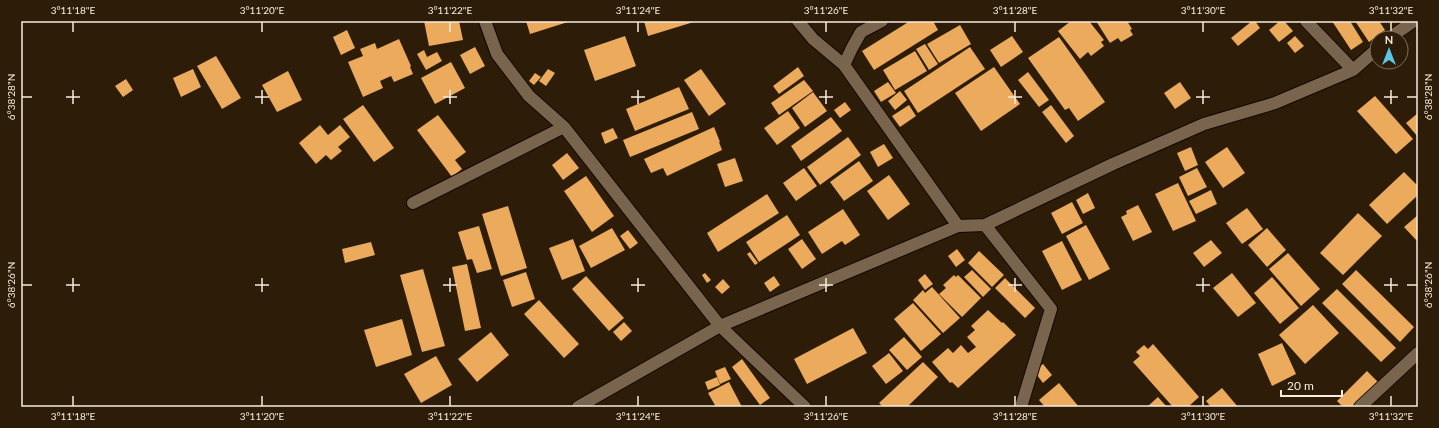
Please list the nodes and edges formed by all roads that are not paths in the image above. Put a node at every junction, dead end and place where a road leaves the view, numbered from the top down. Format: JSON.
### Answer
{"nodes":[{"id":1,"x":485,"y":21,"type":"edge"},
{"id":2,"x":798,"y":21,"type":"edge"},
{"id":3,"x":882,"y":21,"type":"edge"},
{"id":4,"x":1306,"y":21,"type":"edge"},
{"id":5,"x":1414,"y":21,"type":"edge"},
{"id":6,"x":1401,"y":30,"type":"edge"},
{"id":7,"x":1369,"y":56,"type":"edge"},
{"id":8,"x":844,"y":65,"type":"junction"},
{"id":9,"x":1353,"y":70,"type":"junction"},
{"id":10,"x":564,"y":127,"type":"junction"},
{"id":11,"x":414,"y":203,"type":"dead end"},
{"id":12,"x":985,"y":225,"type":"junction"},
{"id":13,"x":958,"y":226,"type":"junction"},
{"id":14,"x":720,"y":326,"type":"junction"},
{"id":15,"x":1418,"y":354,"type":"edge"},
{"id":16,"x":578,"y":407,"type":"edge"},
{"id":17,"x":805,"y":407,"type":"edge"},
{"id":18,"x":1021,"y":407,"type":"edge"},
{"id":19,"x":1360,"y":407,"type":"edge"}],
"edges":[{"from":1,"to":10,"type":"street"},
{"from":2,"to":8,"type":"street"},
{"from":3,"to":8,"type":"street"},
{"from":4,"to":9,"type":"street"},
{"from":5,"to":6,"type":"street"},
{"from":7,"to":9,"type":"street"},
{"from":8,"to":13,"type":"street"},
{"from":9,"to":12,"type":"street"},
{"from":10,"to":11,"type":"street"},
{"from":10,"to":14,"type":"street"},
{"from":12,"to":13,"type":"street"},
{"from":12,"to":18,"type":"street"},
{"from":13,"to":14,"type":"street"},
{"from":14,"to":16,"type":"street"},
{"from":14,"to":17,"type":"street"},
{"from":15,"to":19,"type":"street"}]}
